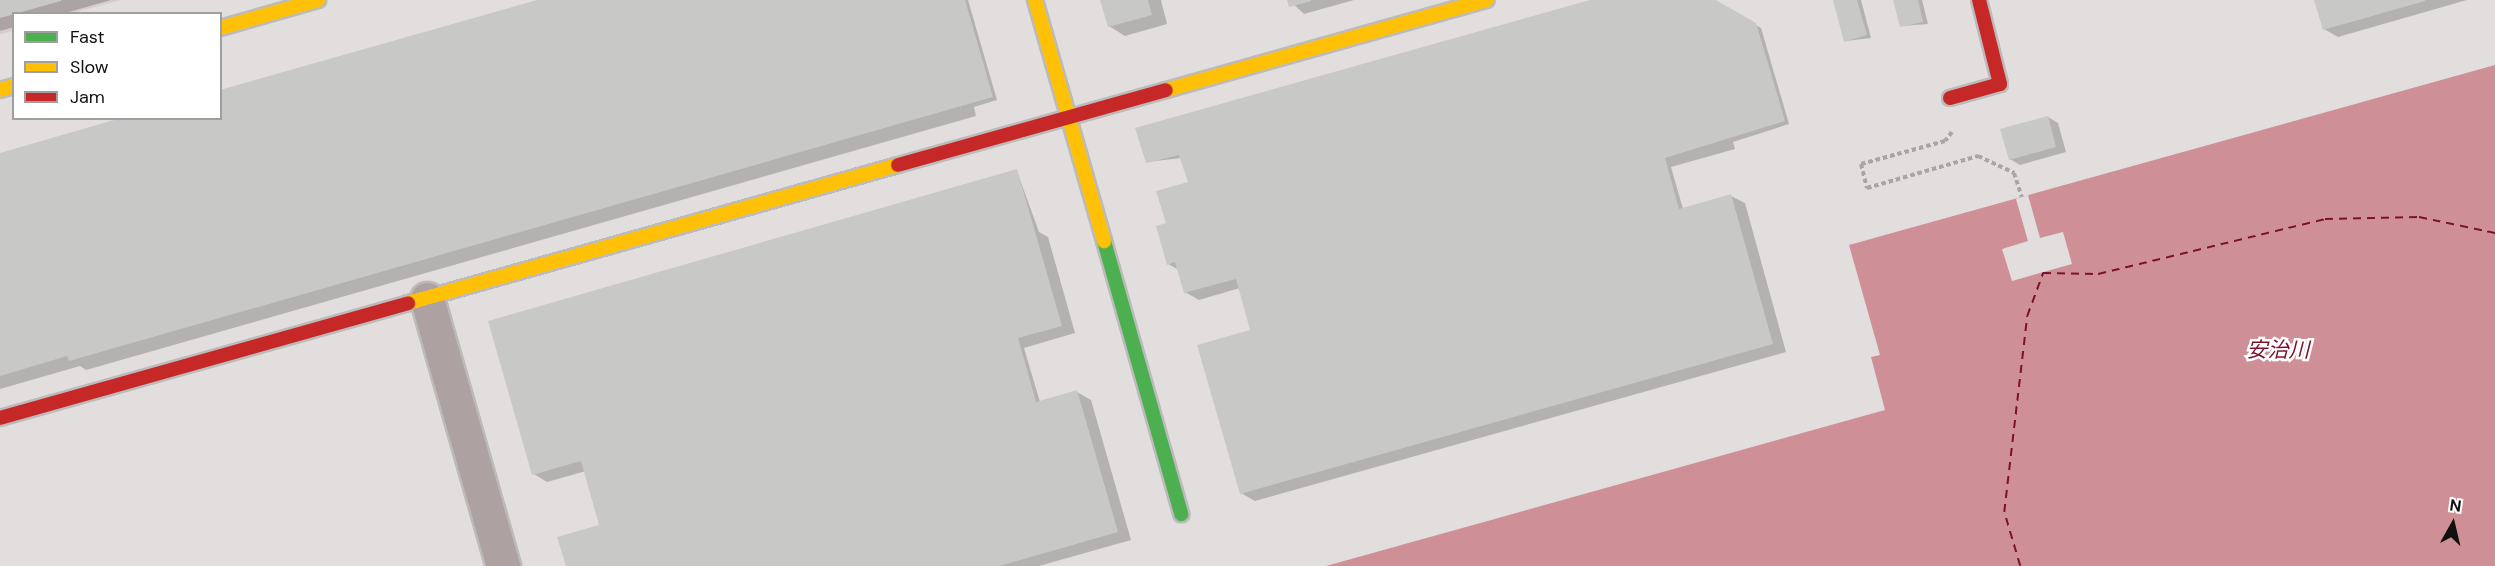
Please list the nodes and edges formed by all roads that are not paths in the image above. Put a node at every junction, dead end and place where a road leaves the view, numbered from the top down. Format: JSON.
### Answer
{"nodes":[{"id":1,"x":318,"y":0,"type":"edge"},
{"id":2,"x":1035,"y":0,"type":"edge"},
{"id":3,"x":1487,"y":0,"type":"edge"},
{"id":4,"x":1978,"y":0,"type":"edge"},
{"id":5,"x":222,"y":27,"type":"edge"},
{"id":6,"x":1950,"y":98,"type":"dead end"},
{"id":7,"x":1069,"y":121,"type":"junction"},
{"id":8,"x":427,"y":299,"type":"junction"},
{"id":9,"x":0,"y":418,"type":"edge"},
{"id":10,"x":1181,"y":514,"type":"dead end"},
{"id":11,"x":503,"y":566,"type":"edge"}],
"edges":[{"from":1,"to":5,"type":"street"},
{"from":2,"to":7,"type":"street"},
{"from":3,"to":7,"type":"street"},
{"from":4,"to":6,"type":"street"},
{"from":7,"to":8,"type":"street"},
{"from":7,"to":10,"type":"street"},
{"from":8,"to":9,"type":"street"},
{"from":8,"to":11,"type":"street"}]}
